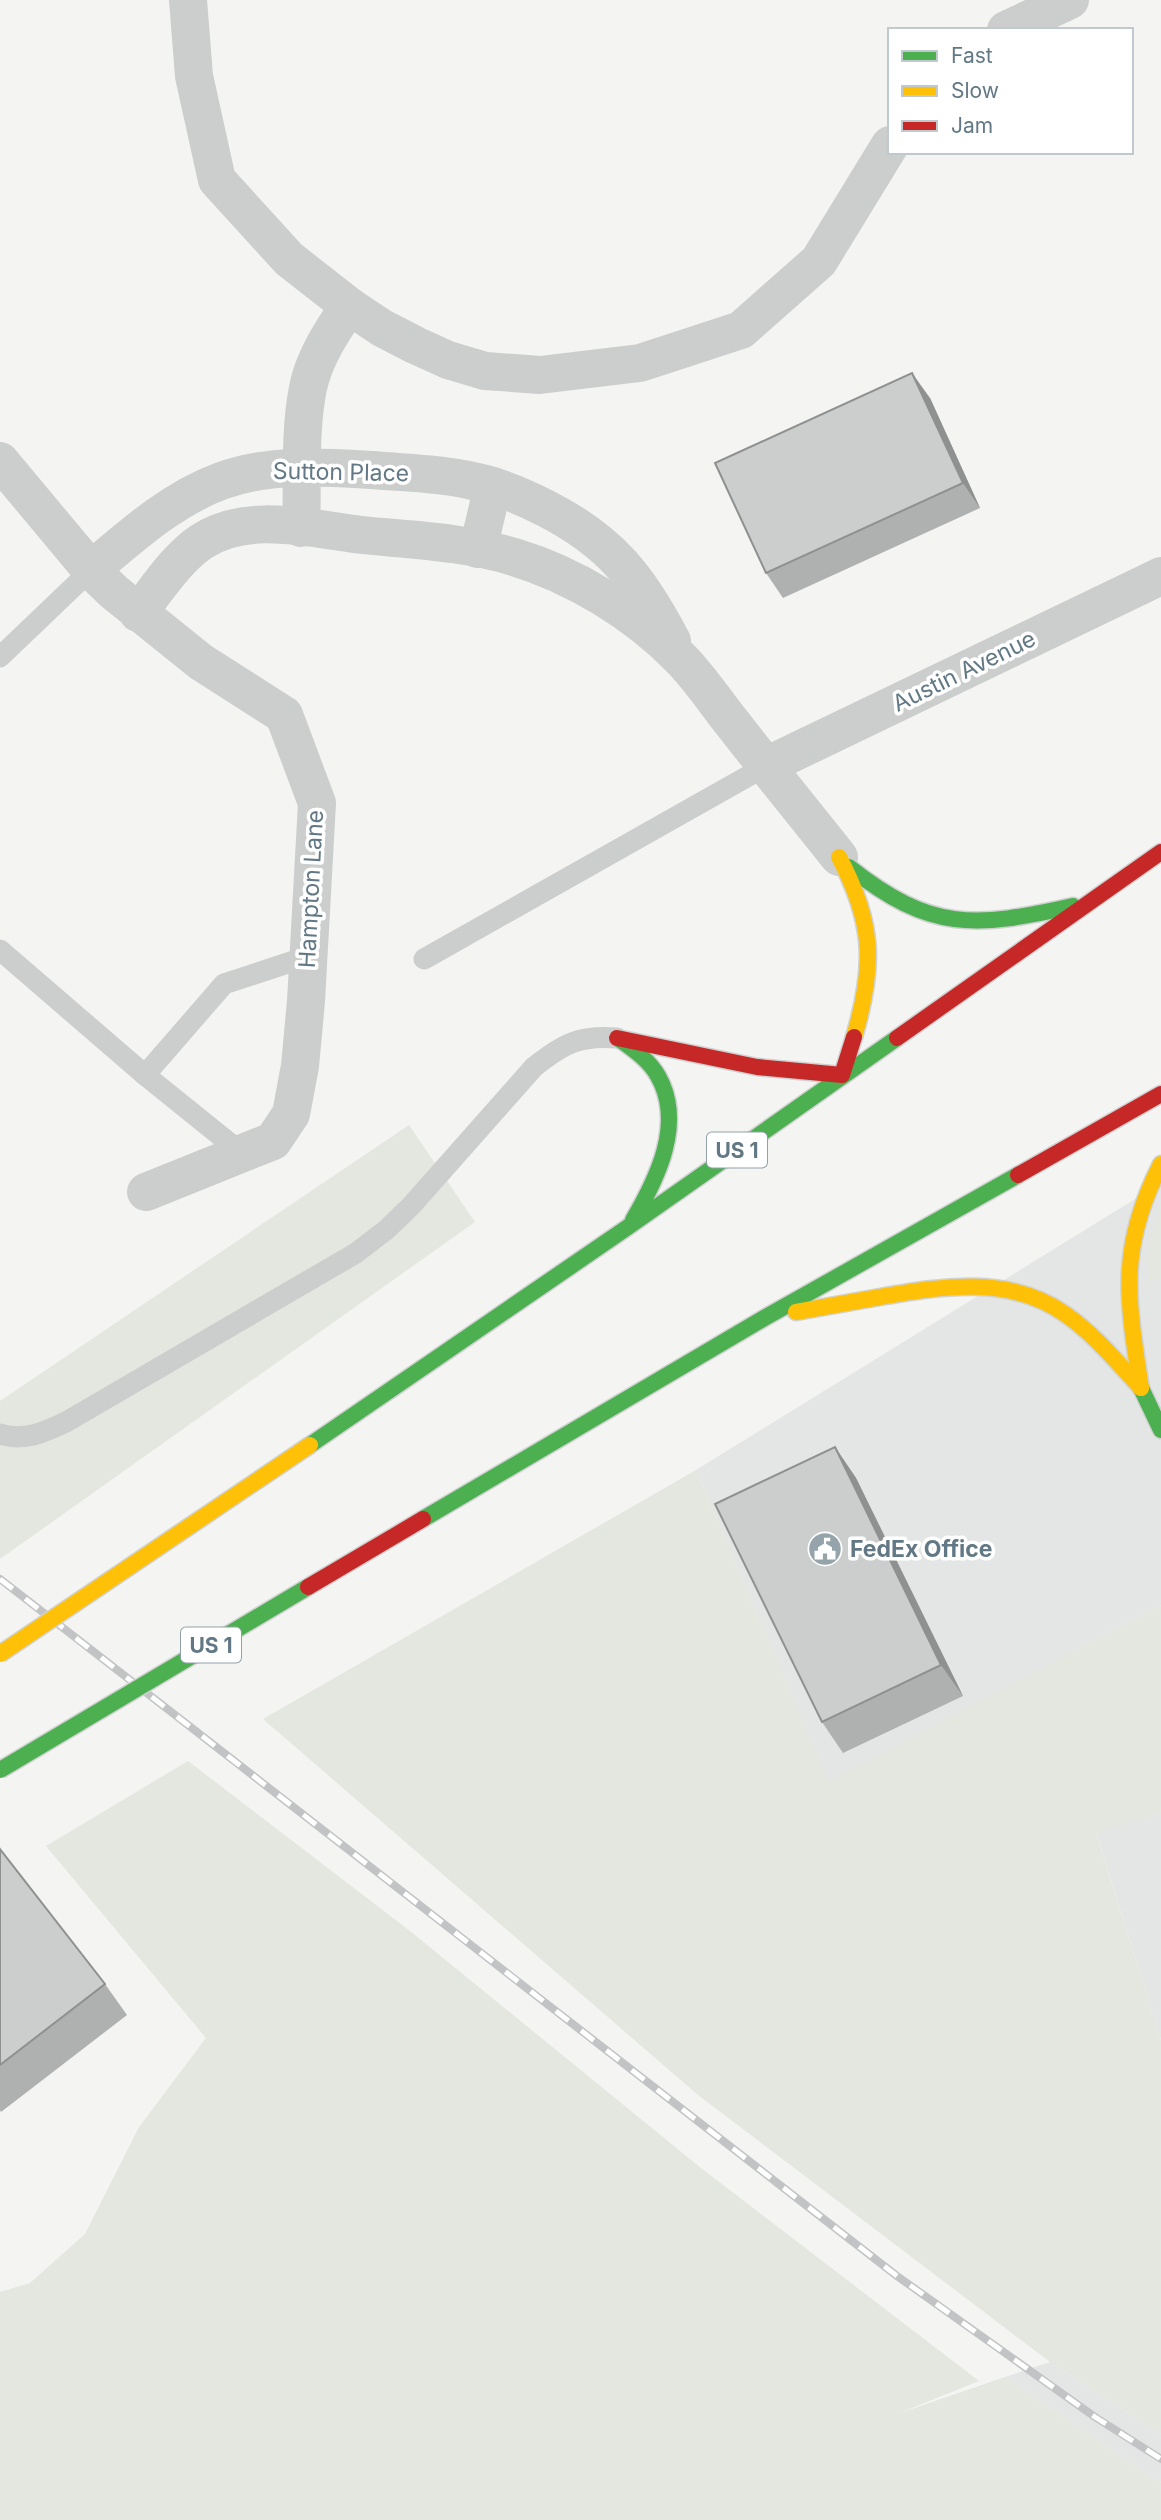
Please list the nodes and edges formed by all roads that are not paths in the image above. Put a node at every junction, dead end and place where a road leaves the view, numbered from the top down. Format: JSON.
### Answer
{"nodes":[{"id":1,"x":188,"y":0,"type":"edge"},
{"id":2,"x":1070,"y":0,"type":"edge"},
{"id":3,"x":1010,"y":28,"type":"edge"},
{"id":4,"x":888,"y":148,"type":"edge"},
{"id":5,"x":348,"y":306,"type":"junction"},
{"id":6,"x":0,"y":461,"type":"edge"},
{"id":7,"x":303,"y":468,"type":"junction"},
{"id":8,"x":493,"y":486,"type":"junction"},
{"id":9,"x":301,"y":528,"type":"junction"},
{"id":10,"x":478,"y":549,"type":"junction"},
{"id":11,"x":91,"y":570,"type":"junction"},
{"id":12,"x":1161,"y":576,"type":"edge"},
{"id":13,"x":138,"y":613,"type":"junction"},
{"id":14,"x":0,"y":657,"type":"edge"},
{"id":15,"x":681,"y":658,"type":"junction"},
{"id":16,"x":766,"y":766,"type":"junction"},
{"id":17,"x":1161,"y":852,"type":"edge"},
{"id":18,"x":839,"y":857,"type":"junction"},
{"id":19,"x":1092,"y":901,"type":"junction"},
{"id":20,"x":0,"y":950,"type":"edge"},
{"id":21,"x":309,"y":956,"type":"junction"},
{"id":22,"x":424,"y":959,"type":"dead end"},
{"id":23,"x":617,"y":1038,"type":"junction"},
{"id":24,"x":145,"y":1075,"type":"junction"},
{"id":25,"x":842,"y":1075,"type":"junction"},
{"id":26,"x":1161,"y":1094,"type":"edge"},
{"id":27,"x":243,"y":1154,"type":"junction"},
{"id":28,"x":1161,"y":1164,"type":"edge"},
{"id":29,"x":146,"y":1192,"type":"dead end"},
{"id":30,"x":628,"y":1227,"type":"junction"},
{"id":31,"x":766,"y":1317,"type":"junction"},
{"id":32,"x":1141,"y":1388,"type":"junction"},
{"id":33,"x":1161,"y":1430,"type":"edge"},
{"id":34,"x":0,"y":1434,"type":"edge"},
{"id":35,"x":0,"y":1654,"type":"edge"},
{"id":36,"x":0,"y":1770,"type":"edge"}],
"edges":[{"from":1,"to":5,"type":"street"},
{"from":2,"to":3,"type":"street"},
{"from":4,"to":5,"type":"street"},
{"from":5,"to":7,"type":"street"},
{"from":6,"to":11,"type":"street","name":"Hampton Lane"},
{"from":7,"to":8,"type":"street","name":"Sutton Place"},
{"from":7,"to":9,"type":"street"},
{"from":7,"to":11,"type":"street","name":"Sutton Place"},
{"from":8,"to":10,"type":"street"},
{"from":8,"to":15,"type":"street","name":"Sutton Place"},
{"from":9,"to":10,"type":"street","name":"Sutton Place"},
{"from":9,"to":13,"type":"street","name":"Sutton Place"},
{"from":10,"to":15,"type":"street","name":"Sutton Place"},
{"from":11,"to":13,"type":"street","name":"Hampton Lane"},
{"from":11,"to":14,"type":"lane"},
{"from":12,"to":16,"type":"street","name":"Austin Avenue"},
{"from":13,"to":21,"type":"street","name":"Hampton Lane"},
{"from":15,"to":16,"type":"street","name":"Sutton Place"},
{"from":16,"to":18,"type":"street","name":"Sutton Place"},
{"from":16,"to":22,"type":"lane"},
{"from":17,"to":19,"type":"main road","number":"US 1"},
{"from":18,"to":19,"type":"main road"},
{"from":18,"to":25,"type":"main road"},
{"from":19,"to":25,"type":"main road","number":"US 1"},
{"from":20,"to":24,"type":"lane"},
{"from":21,"to":24,"type":"lane"},
{"from":21,"to":27,"type":"street","name":"Hampton Lane"},
{"from":23,"to":25,"type":"main road"},
{"from":23,"to":30,"type":"main road"},
{"from":23,"to":34,"type":"lane"},
{"from":24,"to":27,"type":"lane"},
{"from":25,"to":30,"type":"main road","number":"US 1"},
{"from":26,"to":31,"type":"main road","number":"US 1"},
{"from":27,"to":29,"type":"street","name":"Hampton Lane"},
{"from":28,"to":32,"type":"main road"},
{"from":30,"to":35,"type":"main road","number":"US 1","bridge":true},
{"from":31,"to":32,"type":"main road"},
{"from":31,"to":36,"type":"main road","number":"US 1","bridge":true},
{"from":32,"to":33,"type":"main road"}]}
